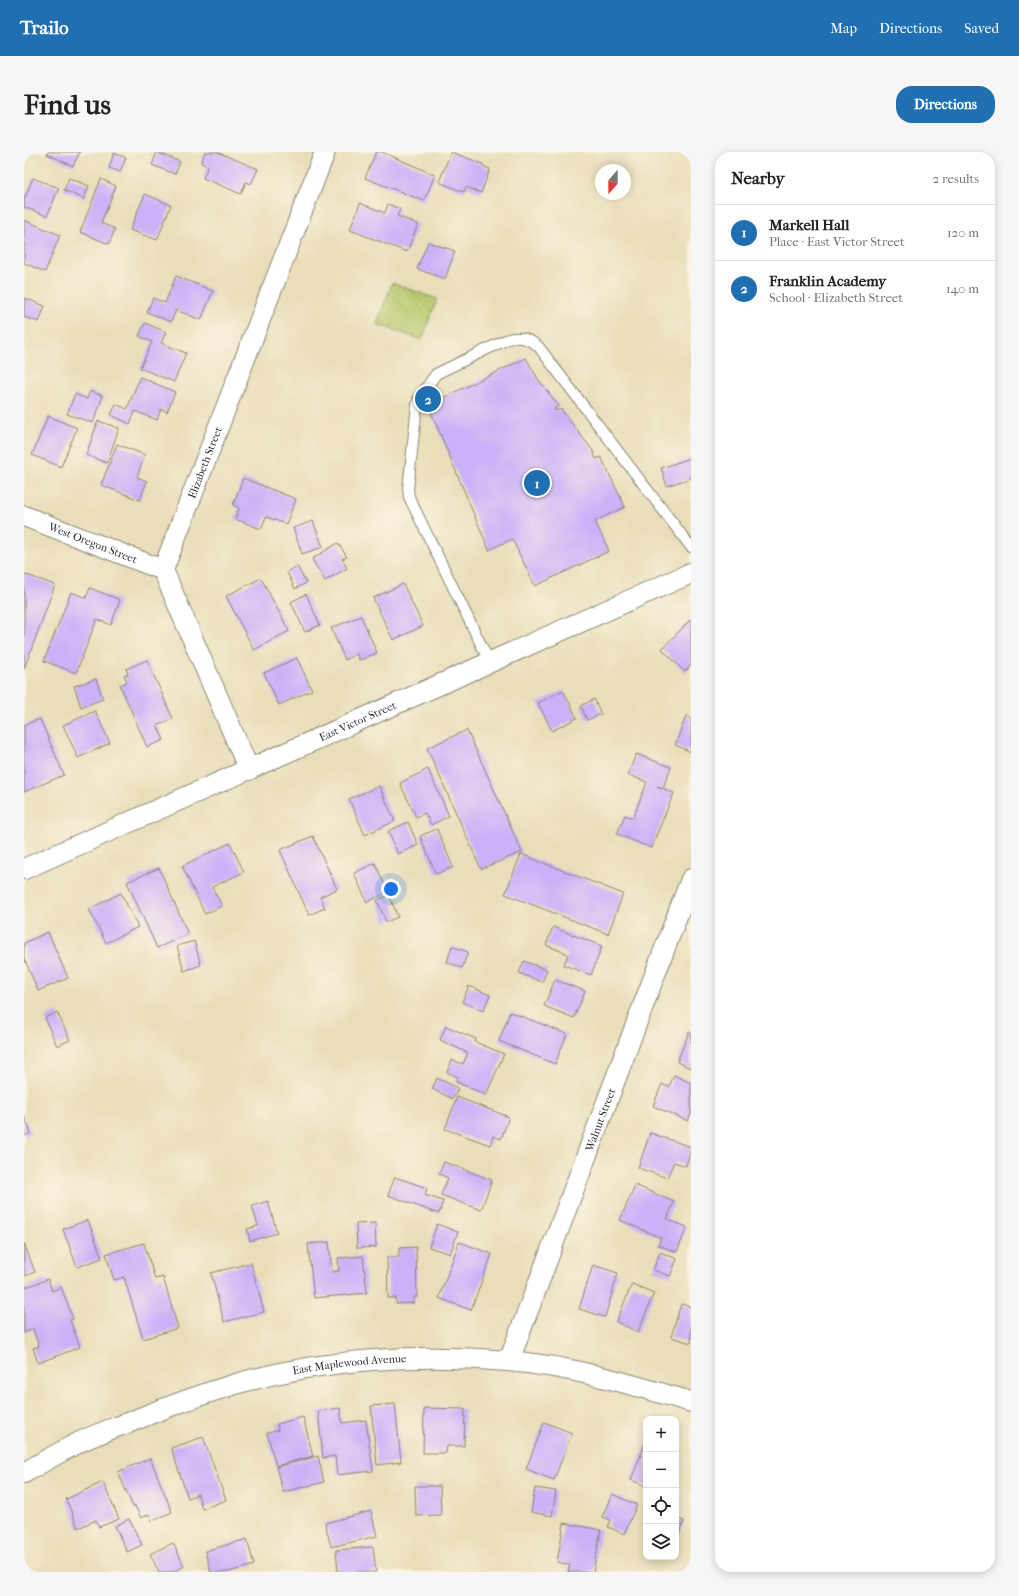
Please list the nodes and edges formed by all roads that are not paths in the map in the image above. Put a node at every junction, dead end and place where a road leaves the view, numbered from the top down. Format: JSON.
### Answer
{"nodes":[{"id":1,"x":324,"y":152,"type":"edge"},
{"id":2,"x":24,"y":516,"type":"edge"},
{"id":3,"x":691,"y":548,"type":"edge"},
{"id":4,"x":163,"y":570,"type":"junction"},
{"id":5,"x":691,"y":573,"type":"edge"},
{"id":6,"x":490,"y":663,"type":"junction"},
{"id":7,"x":249,"y":770,"type":"junction"},
{"id":8,"x":24,"y":870,"type":"edge"},
{"id":9,"x":691,"y":879,"type":"edge"},
{"id":10,"x":509,"y":1361,"type":"junction"},
{"id":11,"x":691,"y":1402,"type":"edge"},
{"id":12,"x":24,"y":1473,"type":"edge"}],
"edges":[{"from":1,"to":4,"type":"street","name":"Elizabeth Street"},
{"from":2,"to":4,"type":"street","name":"West Oregon Street"},
{"from":3,"to":6,"type":"lane"},
{"from":4,"to":7,"type":"street"},
{"from":5,"to":6,"type":"street","name":"East Victor Street"},
{"from":6,"to":7,"type":"street","name":"East Victor Street"},
{"from":7,"to":8,"type":"street","name":"East Victor Street"},
{"from":9,"to":10,"type":"street","name":"Walnut Street"},
{"from":10,"to":11,"type":"street","name":"East Maplewood Avenue"},
{"from":10,"to":12,"type":"street","name":"East Maplewood Avenue"}]}
